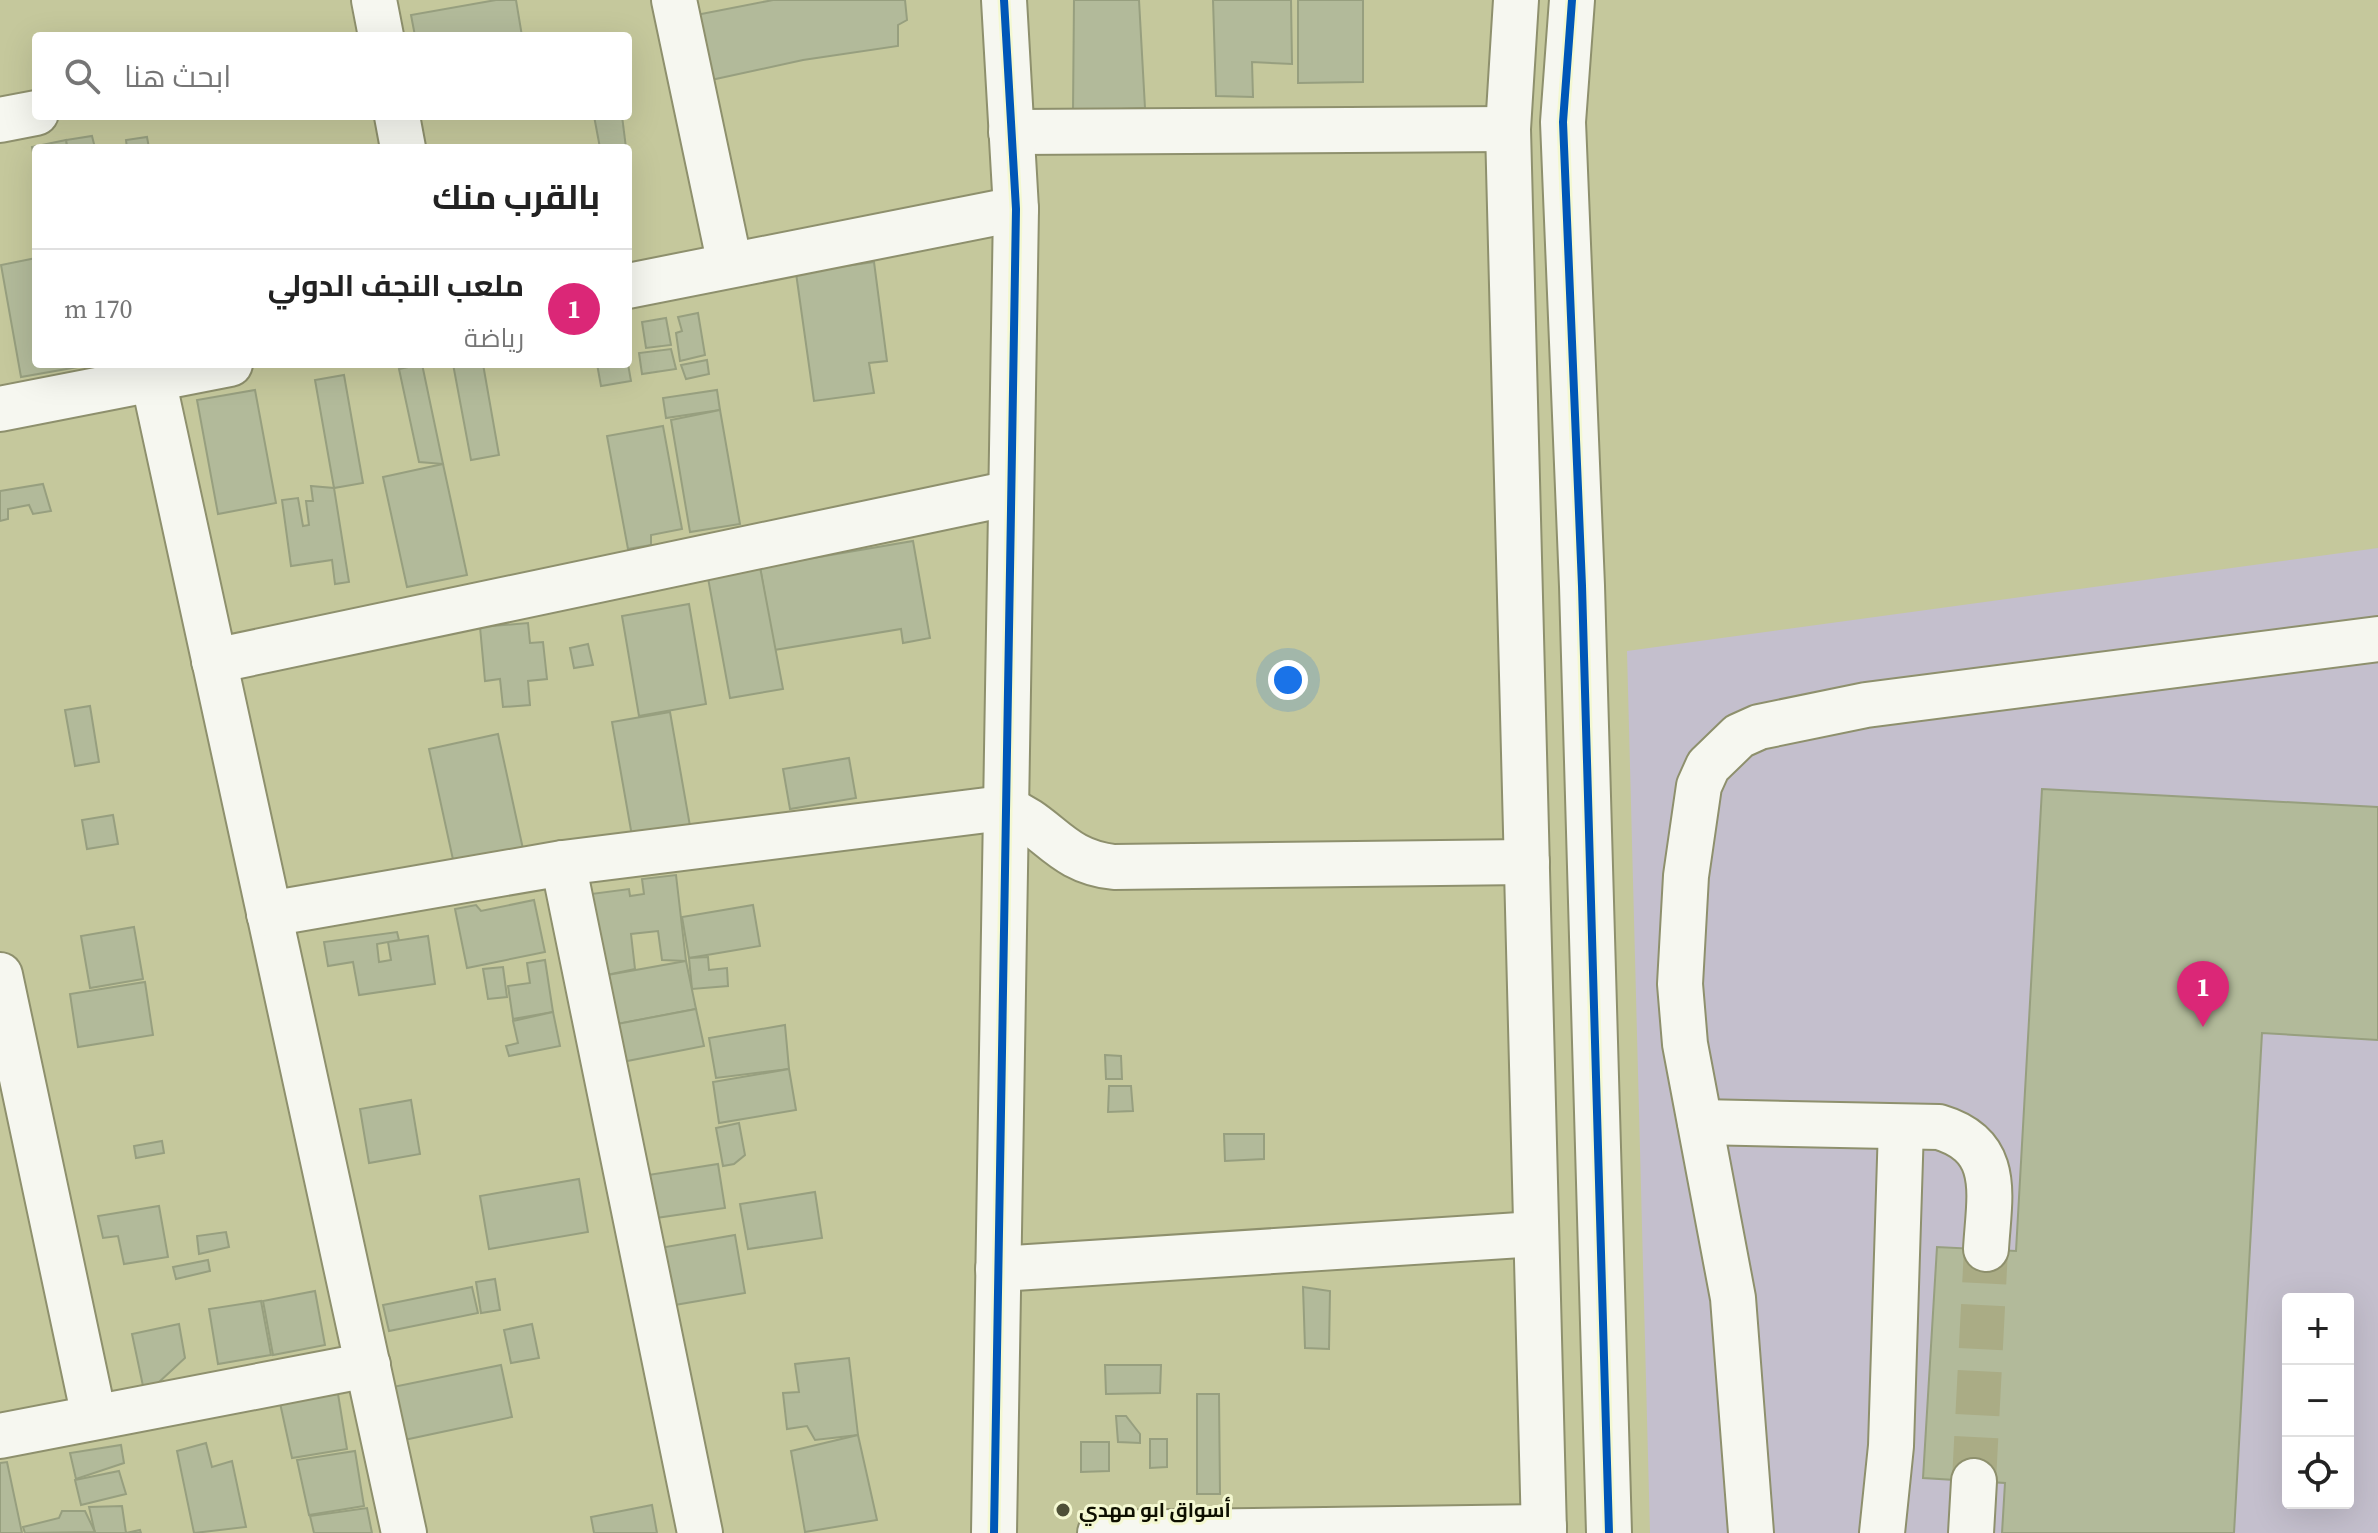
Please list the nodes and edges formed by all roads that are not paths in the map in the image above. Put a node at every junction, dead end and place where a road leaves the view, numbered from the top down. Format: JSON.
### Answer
{"nodes":[{"id":1,"x":374,"y":0,"type":"edge"},
{"id":2,"x":674,"y":0,"type":"edge"},
{"id":3,"x":1004,"y":0,"type":"edge"},
{"id":4,"x":1516,"y":0,"type":"edge"},
{"id":5,"x":1572,"y":0,"type":"edge"},
{"id":6,"x":380,"y":32,"type":"edge"},
{"id":7,"x":32,"y":114,"type":"edge"},
{"id":8,"x":0,"y":120,"type":"edge"},
{"id":9,"x":398,"y":120,"type":"edge"},
{"id":10,"x":1508,"y":129,"type":"junction"},
{"id":11,"x":1011,"y":132,"type":"junction"},
{"id":12,"x":402,"y":144,"type":"edge"},
{"id":13,"x":1016,"y":209,"type":"junction"},
{"id":14,"x":730,"y":265,"type":"junction"},
{"id":15,"x":632,"y":285,"type":"edge"},
{"id":16,"x":209,"y":368,"type":"edge"},
{"id":17,"x":153,"y":379,"type":"junction"},
{"id":18,"x":0,"y":409,"type":"edge"},
{"id":19,"x":1011,"y":493,"type":"junction"},
{"id":20,"x":2378,"y":639,"type":"edge"},
{"id":21,"x":214,"y":661,"type":"junction"},
{"id":22,"x":1003,"y":808,"type":"junction"},
{"id":23,"x":1527,"y":862,"type":"junction"},
{"id":24,"x":563,"y":863,"type":"junction"},
{"id":25,"x":269,"y":914,"type":"junction"},
{"id":26,"x":0,"y":975,"type":"edge"},
{"id":27,"x":1700,"y":1122,"type":"junction"},
{"id":28,"x":1901,"y":1127,"type":"junction"},
{"id":29,"x":1536,"y":1234,"type":"junction"},
{"id":30,"x":1986,"y":1249,"type":"tunnel mouth"},
{"id":31,"x":998,"y":1269,"type":"junction"},
{"id":32,"x":368,"y":1365,"type":"junction"},
{"id":33,"x":94,"y":1417,"type":"junction"},
{"id":34,"x":0,"y":1436,"type":"edge"},
{"id":35,"x":1974,"y":1481,"type":"tunnel mouth"},
{"id":36,"x":1544,"y":1530,"type":"edge"},
{"id":37,"x":404,"y":1533,"type":"edge"},
{"id":38,"x":700,"y":1533,"type":"edge"},
{"id":39,"x":994,"y":1533,"type":"edge"},
{"id":40,"x":1100,"y":1533,"type":"edge"},
{"id":41,"x":1609,"y":1533,"type":"edge"},
{"id":42,"x":1751,"y":1533,"type":"edge"},
{"id":43,"x":1882,"y":1533,"type":"edge"},
{"id":44,"x":1971,"y":1533,"type":"edge"}],
"edges":[{"from":1,"to":6,"type":"street"},
{"from":2,"to":14,"type":"street"},
{"from":3,"to":11,"type":"street"},
{"from":4,"to":10,"type":"street"},
{"from":5,"to":41,"type":"street"},
{"from":7,"to":8,"type":"street"},
{"from":9,"to":12,"type":"street"},
{"from":10,"to":11,"type":"street"},
{"from":10,"to":23,"type":"street"},
{"from":11,"to":13,"type":"street"},
{"from":13,"to":14,"type":"street"},
{"from":13,"to":19,"type":"street"},
{"from":14,"to":15,"type":"street"},
{"from":16,"to":17,"type":"street"},
{"from":17,"to":18,"type":"street"},
{"from":17,"to":21,"type":"street"},
{"from":19,"to":21,"type":"street"},
{"from":19,"to":22,"type":"street"},
{"from":20,"to":27,"type":"street"},
{"from":21,"to":25,"type":"street"},
{"from":22,"to":23,"type":"street"},
{"from":22,"to":24,"type":"street"},
{"from":22,"to":31,"type":"street"},
{"from":23,"to":29,"type":"street"},
{"from":24,"to":25,"type":"street"},
{"from":24,"to":38,"type":"street"},
{"from":25,"to":32,"type":"street"},
{"from":26,"to":33,"type":"street"},
{"from":27,"to":28,"type":"street"},
{"from":27,"to":42,"type":"street"},
{"from":28,"to":30,"type":"street"},
{"from":28,"to":43,"type":"street"},
{"from":29,"to":31,"type":"street"},
{"from":29,"to":36,"type":"street"},
{"from":31,"to":39,"type":"street"},
{"from":32,"to":33,"type":"street"},
{"from":32,"to":37,"type":"street"},
{"from":33,"to":34,"type":"street"},
{"from":35,"to":44,"type":"street"},
{"from":36,"to":40,"type":"street"}]}
